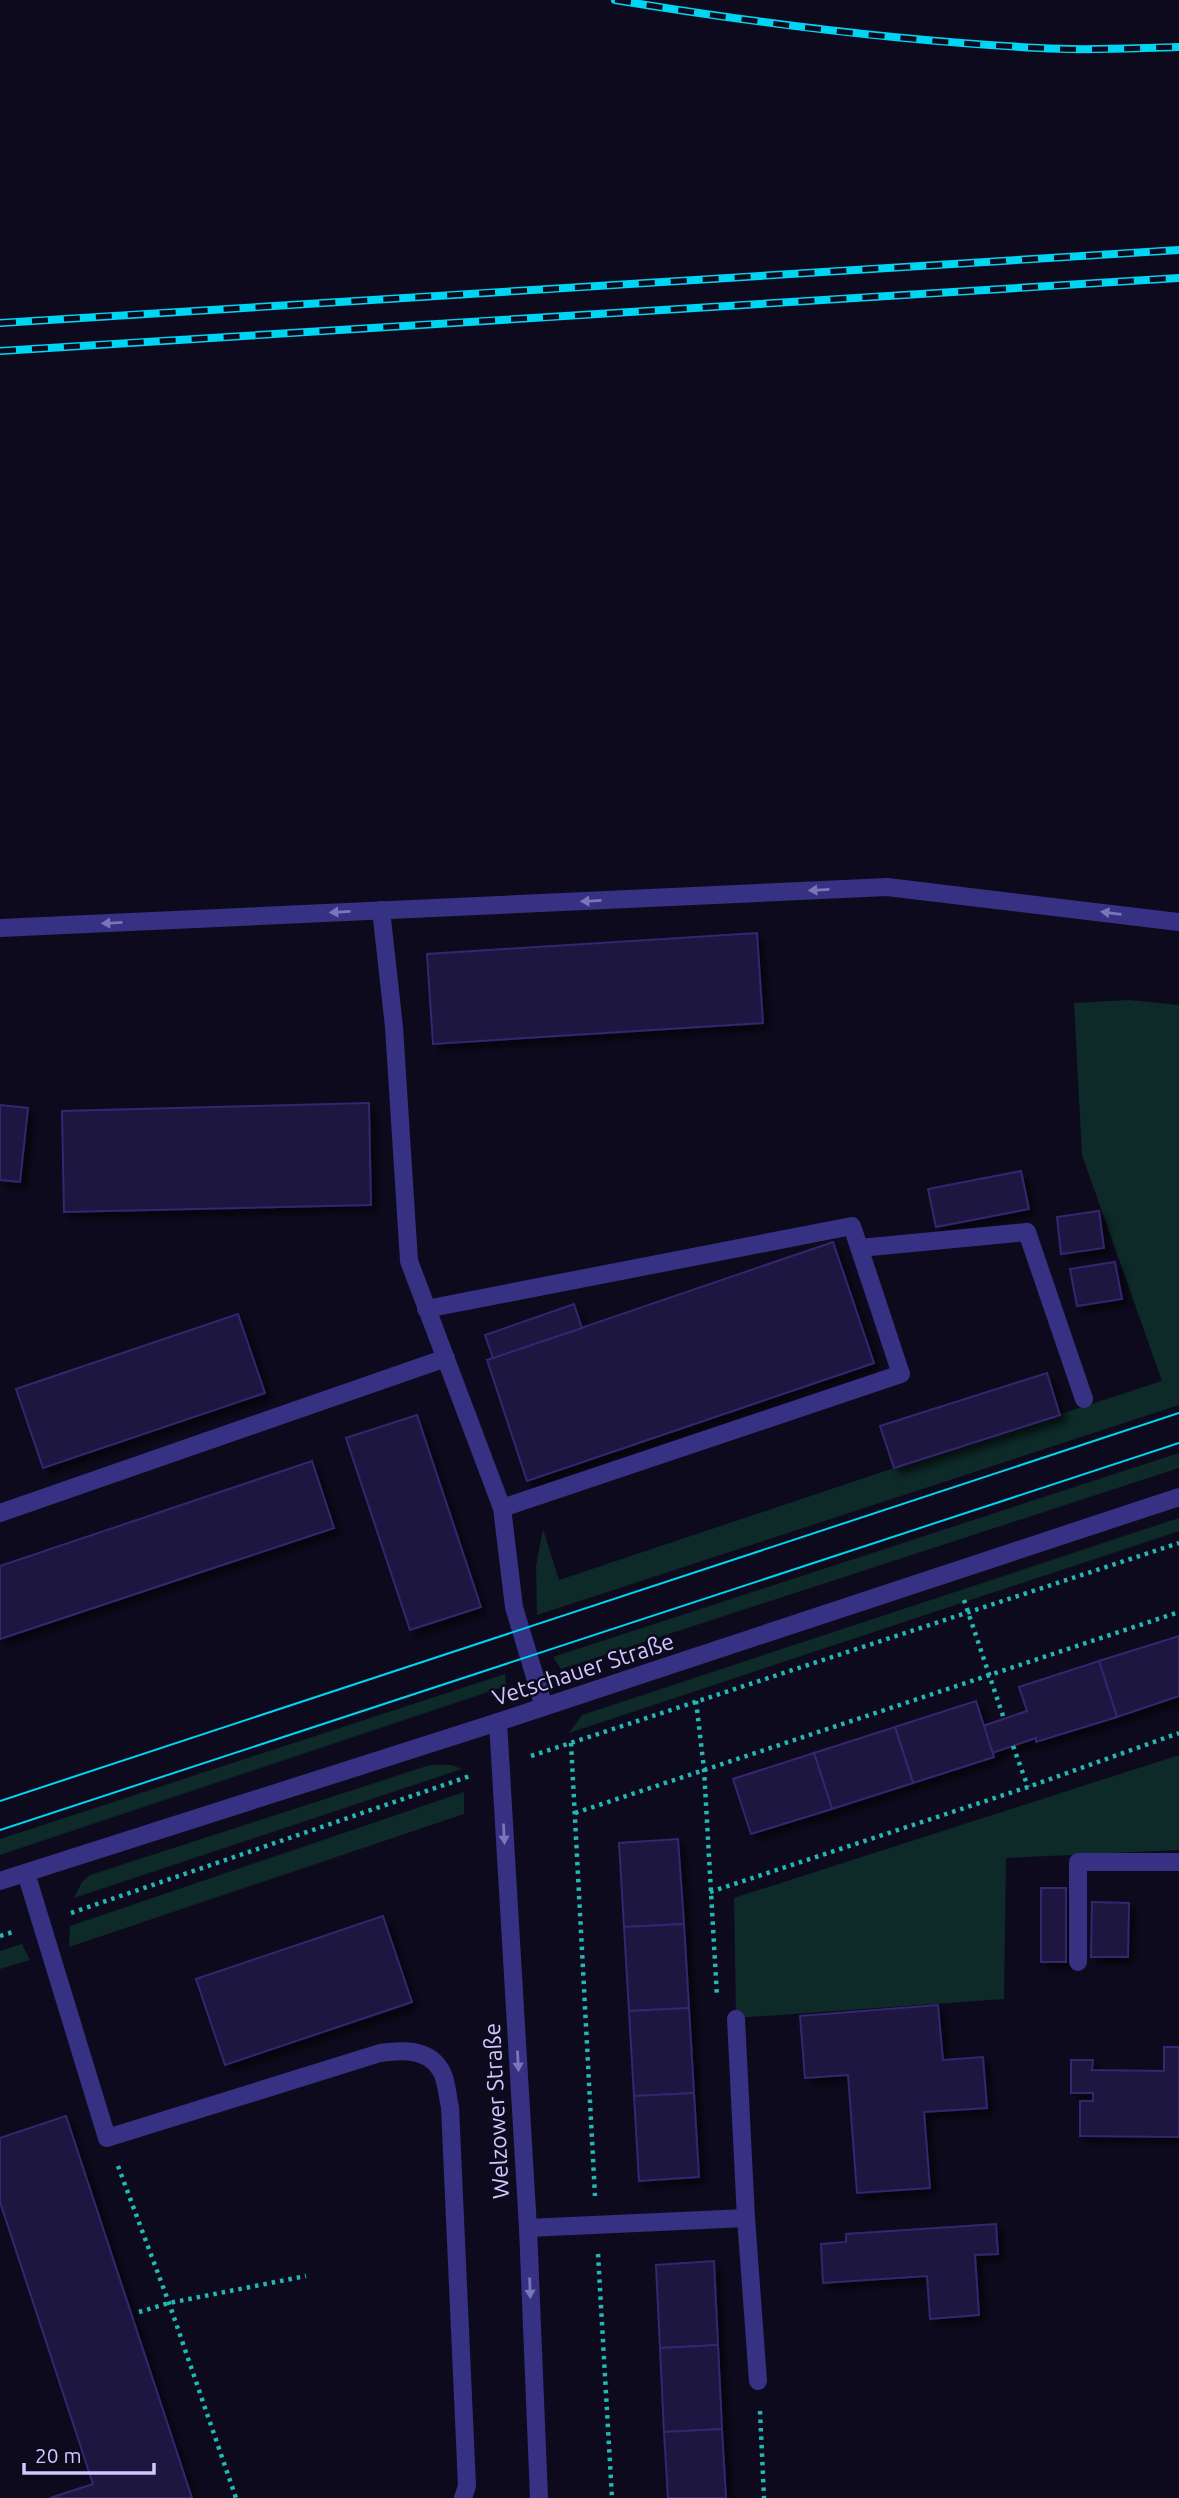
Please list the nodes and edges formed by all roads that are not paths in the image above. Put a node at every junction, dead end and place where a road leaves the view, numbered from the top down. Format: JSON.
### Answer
{"nodes":[{"id":1,"x":381,"y":911,"type":"junction"},
{"id":2,"x":1179,"y":922,"type":"edge"},
{"id":3,"x":0,"y":928,"type":"edge"},
{"id":4,"x":860,"y":1248,"type":"junction"},
{"id":5,"x":426,"y":1309,"type":"junction"},
{"id":6,"x":446,"y":1358,"type":"junction"},
{"id":7,"x":1084,"y":1399,"type":"dead end"},
{"id":8,"x":1179,"y":1497,"type":"edge"},
{"id":9,"x":502,"y":1508,"type":"junction"},
{"id":10,"x":0,"y":1513,"type":"edge"},
{"id":11,"x":544,"y":1707,"type":"junction"},
{"id":12,"x":498,"y":1722,"type":"junction"},
{"id":13,"x":1179,"y":1862,"type":"edge"},
{"id":14,"x":26,"y":1873,"type":"junction"},
{"id":15,"x":0,"y":1881,"type":"edge"},
{"id":16,"x":1078,"y":1962,"type":"dead end"},
{"id":17,"x":736,"y":2019,"type":"dead end"},
{"id":18,"x":746,"y":2218,"type":"junction"},
{"id":19,"x":528,"y":2228,"type":"junction"},
{"id":20,"x":758,"y":2381,"type":"road end"},
{"id":21,"x":463,"y":2498,"type":"edge"},
{"id":22,"x":539,"y":2498,"type":"edge"}],
"edges":[{"from":2,"to":1,"type":"street","one_way":true},
{"from":1,"to":3,"type":"street","one_way":true},
{"from":1,"to":5,"type":"street"},
{"from":4,"to":5,"type":"street"},
{"from":4,"to":7,"type":"street"},
{"from":4,"to":9,"type":"street"},
{"from":5,"to":6,"type":"street"},
{"from":6,"to":9,"type":"street"},
{"from":6,"to":10,"type":"street"},
{"from":8,"to":11,"type":"street","name":"Vetschauer Straße"},
{"from":9,"to":11,"type":"street"},
{"from":11,"to":12,"type":"street","name":"Vetschauer Straße"},
{"from":12,"to":14,"type":"street","name":"Vetschauer Straße"},
{"from":12,"to":19,"type":"street","name":"Welzower Straße","one_way":true},
{"from":13,"to":16,"type":"street"},
{"from":14,"to":15,"type":"street","name":"Vetschauer Straße"},
{"from":14,"to":21,"type":"street"},
{"from":17,"to":18,"type":"street"},
{"from":18,"to":19,"type":"street"},
{"from":18,"to":20,"type":"street"},
{"from":19,"to":22,"type":"street","name":"Welzower Straße","one_way":true}]}
